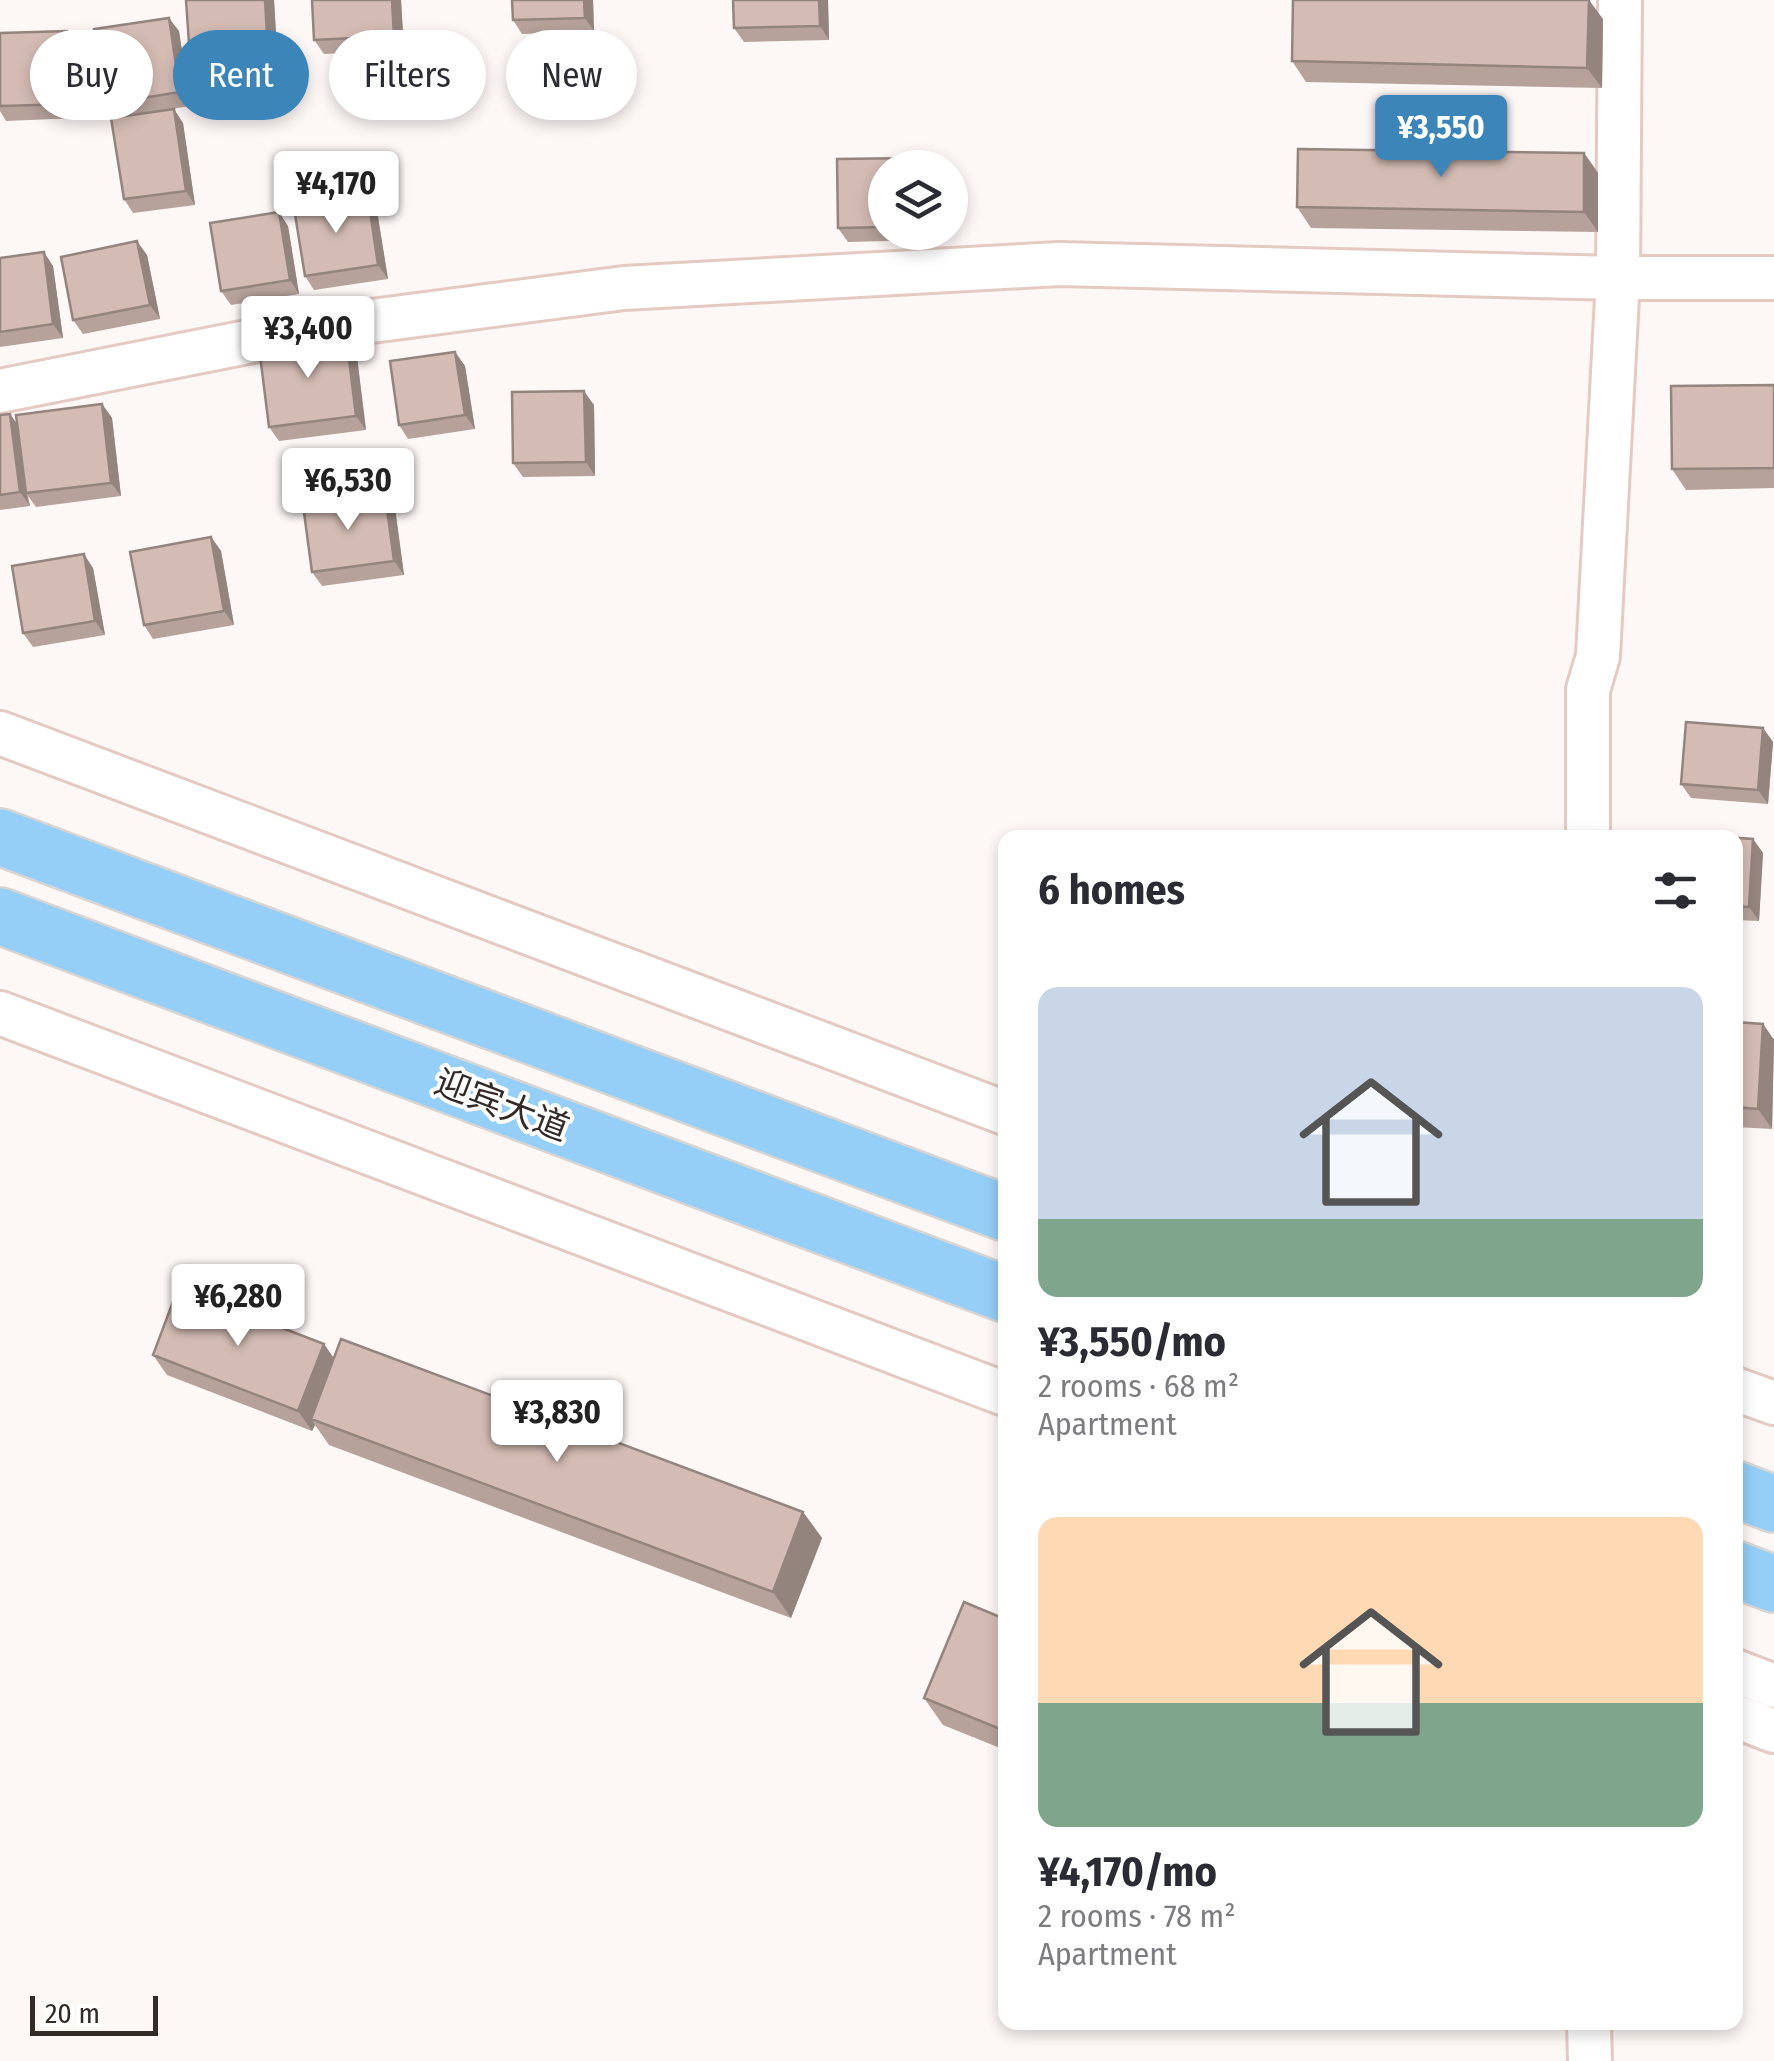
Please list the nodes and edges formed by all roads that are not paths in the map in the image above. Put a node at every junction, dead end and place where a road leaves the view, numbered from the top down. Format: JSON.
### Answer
{"nodes":[{"id":1,"x":1620,"y":0,"type":"edge"},
{"id":2,"x":1618,"y":278,"type":"junction"},
{"id":3,"x":1774,"y":278,"type":"edge"},
{"id":4,"x":0,"y":390,"type":"edge"},
{"id":5,"x":0,"y":733,"type":"edge"},
{"id":6,"x":1588,"y":830,"type":"edge"},
{"id":7,"x":0,"y":836,"type":"edge"},
{"id":8,"x":0,"y":916,"type":"edge"},
{"id":9,"x":0,"y":1012,"type":"edge"},
{"id":10,"x":998,"y":1110,"type":"edge"},
{"id":11,"x":998,"y":1210,"type":"edge"},
{"id":12,"x":998,"y":1291,"type":"edge"},
{"id":13,"x":998,"y":1391,"type":"edge"},
{"id":14,"x":1743,"y":1391,"type":"edge"},
{"id":15,"x":1774,"y":1404,"type":"edge"},
{"id":16,"x":1743,"y":1492,"type":"edge"},
{"id":17,"x":1774,"y":1504,"type":"edge"},
{"id":18,"x":1743,"y":1572,"type":"edge"},
{"id":19,"x":1774,"y":1584,"type":"edge"},
{"id":20,"x":1743,"y":1675,"type":"edge"},
{"id":21,"x":1774,"y":1686,"type":"edge"},
{"id":22,"x":1743,"y":1719,"type":"edge"},
{"id":23,"x":1774,"y":1731,"type":"edge"},
{"id":24,"x":1590,"y":2030,"type":"edge"},
{"id":25,"x":1590,"y":2061,"type":"edge"}],
"edges":[{"from":1,"to":2,"type":"street"},
{"from":2,"to":3,"type":"street"},
{"from":2,"to":4,"type":"street"},
{"from":2,"to":6,"type":"street"},
{"from":5,"to":10,"type":"street"},
{"from":7,"to":11,"type":"main road"},
{"from":8,"to":12,"type":"main road","name":"迎宾大道"},
{"from":9,"to":13,"type":"street"},
{"from":14,"to":15,"type":"street"},
{"from":16,"to":17,"type":"main road"},
{"from":18,"to":19,"type":"main road"},
{"from":20,"to":21,"type":"street"},
{"from":22,"to":23,"type":"street"},
{"from":24,"to":25,"type":"street"}]}
